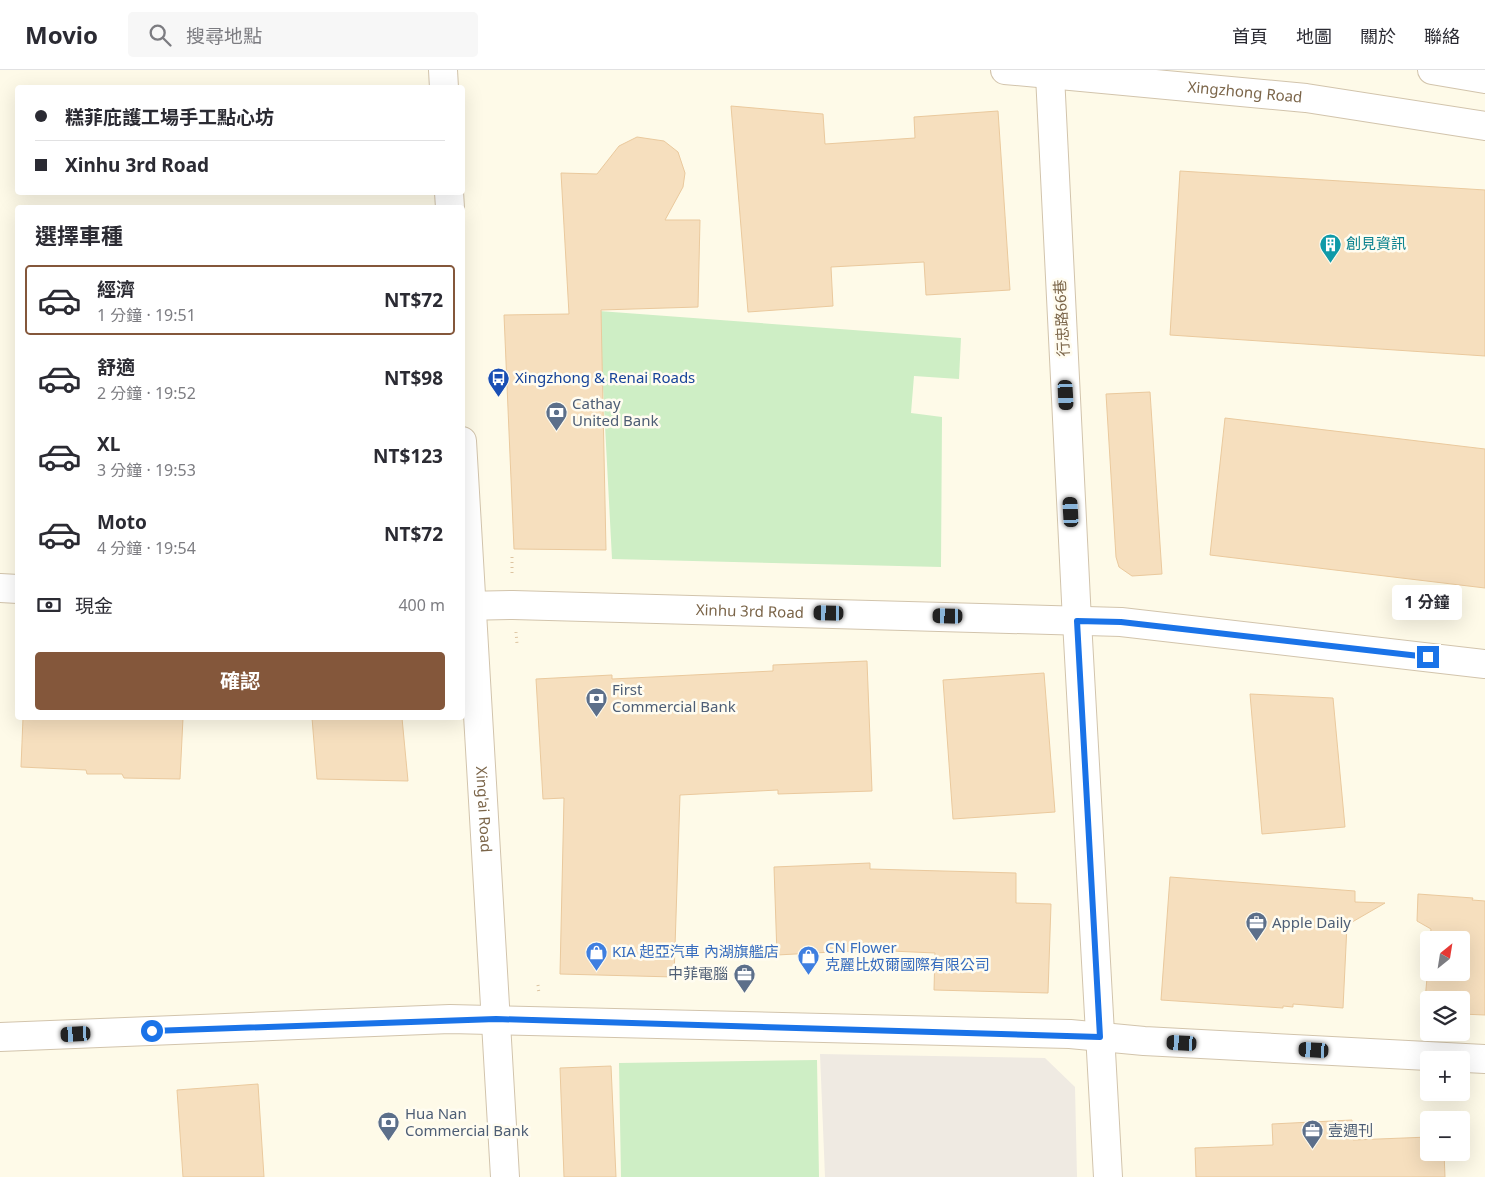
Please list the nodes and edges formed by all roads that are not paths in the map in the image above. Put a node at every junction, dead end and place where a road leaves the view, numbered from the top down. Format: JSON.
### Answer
{"nodes":[{"id":1,"x":443,"y":70,"type":"edge"},
{"id":2,"x":1004,"y":70,"type":"edge"},
{"id":3,"x":1432,"y":70,"type":"edge"},
{"id":4,"x":1050,"y":75,"type":"junction"},
{"id":5,"x":1485,"y":79,"type":"edge"},
{"id":6,"x":444,"y":85,"type":"edge"},
{"id":7,"x":1485,"y":126,"type":"edge"},
{"id":8,"x":465,"y":540,"type":"edge"},
{"id":9,"x":0,"y":588,"type":"edge"},
{"id":10,"x":15,"y":589,"type":"edge"},
{"id":11,"x":467,"y":606,"type":"edge"},
{"id":12,"x":1077,"y":621,"type":"junction"},
{"id":13,"x":1485,"y":664,"type":"edge"},
{"id":14,"x":496,"y":1019,"type":"junction"},
{"id":15,"x":0,"y":1037,"type":"edge"},
{"id":16,"x":1100,"y":1037,"type":"junction"},
{"id":17,"x":1485,"y":1059,"type":"edge"},
{"id":18,"x":505,"y":1177,"type":"edge"},
{"id":19,"x":1108,"y":1177,"type":"edge"}],
"edges":[{"from":1,"to":6,"type":"street"},
{"from":2,"to":4,"type":"street","name":"Xingzhong Road"},
{"from":3,"to":5,"type":"street"},
{"from":4,"to":7,"type":"street","name":"Xingzhong Road"},
{"from":4,"to":12,"type":"street","name":"行忠路66巷"},
{"from":8,"to":11,"type":"street","name":"Xing'ai Road"},
{"from":9,"to":10,"type":"street"},
{"from":11,"to":12,"type":"street","name":"Xinhu 3rd Road"},
{"from":11,"to":14,"type":"street","name":"Xing'ai Road"},
{"from":12,"to":13,"type":"street","name":"Xinhu 3rd Road"},
{"from":12,"to":16,"type":"street","name":"行忠路66巷"},
{"from":14,"to":15,"type":"street"},
{"from":14,"to":16,"type":"street"},
{"from":14,"to":18,"type":"street","name":"Xing'ai Road"},
{"from":16,"to":17,"type":"street"},
{"from":16,"to":19,"type":"street","name":"行忠路66巷"}]}
